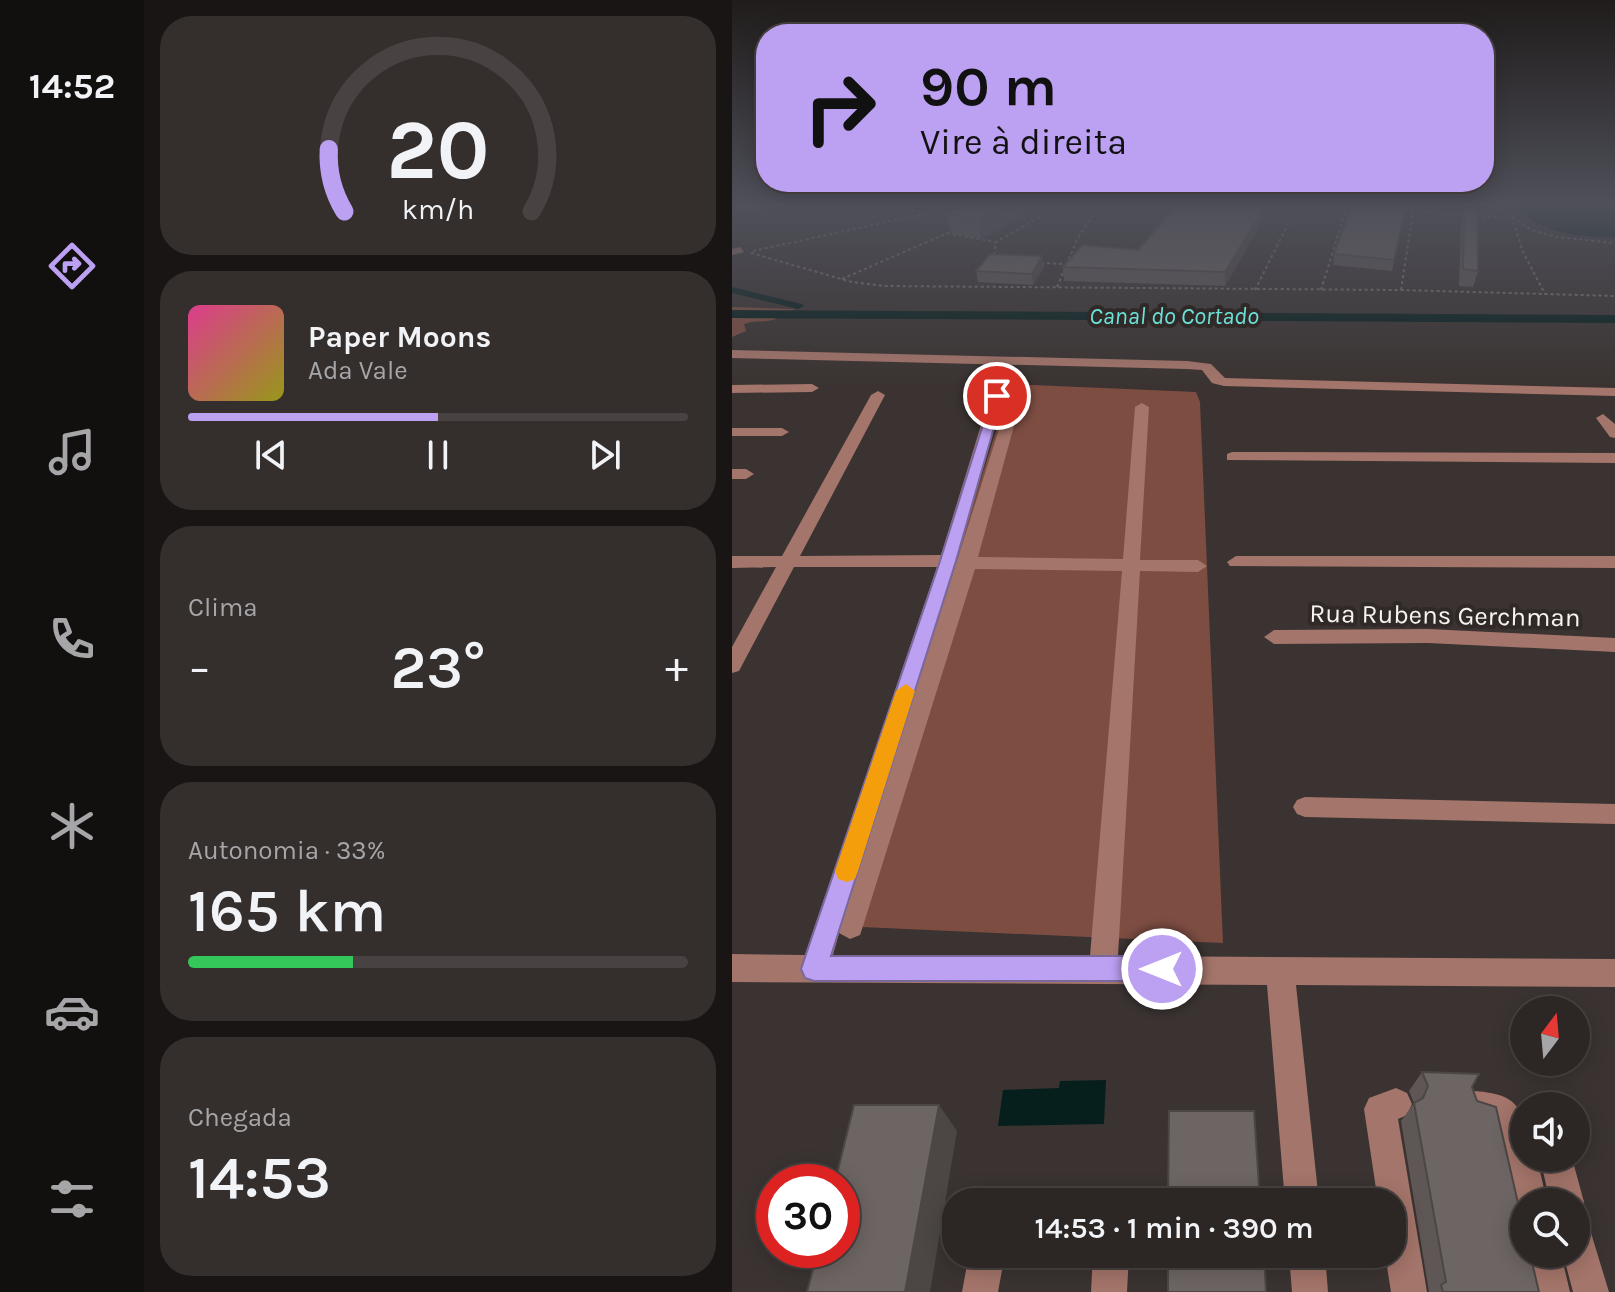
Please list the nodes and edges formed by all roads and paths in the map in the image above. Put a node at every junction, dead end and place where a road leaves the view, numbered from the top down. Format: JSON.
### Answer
{"nodes":[{"id":1,"x":795,"y":265,"type":"edge"},
{"id":2,"x":873,"y":265,"type":"edge"},
{"id":3,"x":1065,"y":265,"type":"edge"},
{"id":4,"x":1267,"y":265,"type":"edge"},
{"id":5,"x":1328,"y":265,"type":"edge"},
{"id":6,"x":1405,"y":265,"type":"edge"},
{"id":7,"x":1530,"y":265,"type":"edge"},
{"id":8,"x":1125,"y":277,"type":"edge"},
{"id":9,"x":1197,"y":278,"type":"edge"},
{"id":10,"x":842,"y":279,"type":"junction"},
{"id":11,"x":1056,"y":288,"type":"junction"},
{"id":12,"x":1117,"y":288,"type":"junction"},
{"id":13,"x":1189,"y":290,"type":"junction"},
{"id":14,"x":1401,"y":290,"type":"junction"},
{"id":15,"x":1254,"y":291,"type":"junction"},
{"id":16,"x":1320,"y":291,"type":"junction"},
{"id":17,"x":1545,"y":294,"type":"junction"},
{"id":18,"x":1615,"y":296,"type":"edge"},
{"id":19,"x":732,"y":354,"type":"edge"},
{"id":20,"x":812,"y":388,"type":"dead end"},
{"id":21,"x":732,"y":389,"type":"edge"},
{"id":22,"x":1615,"y":392,"type":"edge"},
{"id":23,"x":878,"y":395,"type":"dead end"},
{"id":24,"x":1005,"y":400,"type":"dead end"},
{"id":25,"x":1142,"y":407,"type":"dead end"},
{"id":26,"x":1603,"y":418,"type":"dead end"},
{"id":27,"x":732,"y":432,"type":"edge"},
{"id":28,"x":782,"y":432,"type":"dead end"},
{"id":29,"x":1615,"y":434,"type":"edge"},
{"id":30,"x":1232,"y":457,"type":"dead end"},
{"id":31,"x":1615,"y":458,"type":"edge"},
{"id":32,"x":732,"y":562,"type":"edge"},
{"id":33,"x":788,"y":562,"type":"junction"},
{"id":34,"x":958,"y":562,"type":"junction"},
{"id":35,"x":1236,"y":562,"type":"dead end"},
{"id":36,"x":1615,"y":562,"type":"edge"},
{"id":37,"x":1133,"y":566,"type":"junction"},
{"id":38,"x":1198,"y":566,"type":"dead end"},
{"id":39,"x":1274,"y":637,"type":"dead end"},
{"id":40,"x":1615,"y":645,"type":"edge"},
{"id":41,"x":732,"y":666,"type":"edge"},
{"id":42,"x":1305,"y":807,"type":"dead end"},
{"id":43,"x":1615,"y":814,"type":"edge"},
{"id":44,"x":850,"y":926,"type":"dead end"},
{"id":45,"x":732,"y":968,"type":"edge"},
{"id":46,"x":814,"y":969,"type":"junction"},
{"id":47,"x":1103,"y":969,"type":"junction"},
{"id":48,"x":1280,"y":969,"type":"junction"},
{"id":49,"x":1615,"y":973,"type":"edge"},
{"id":50,"x":1396,"y":1104,"type":"dead end"},
{"id":51,"x":1475,"y":1107,"type":"edge"},
{"id":52,"x":1301,"y":1188,"type":"edge"},
{"id":53,"x":1527,"y":1188,"type":"edge"},
{"id":54,"x":984,"y":1268,"type":"edge"},
{"id":55,"x":1110,"y":1268,"type":"edge"},
{"id":56,"x":1308,"y":1268,"type":"edge"},
{"id":57,"x":1546,"y":1268,"type":"edge"},
{"id":58,"x":1585,"y":1268,"type":"edge"},
{"id":59,"x":980,"y":1292,"type":"edge"},
{"id":60,"x":1109,"y":1292,"type":"edge"},
{"id":61,"x":1310,"y":1292,"type":"edge"},
{"id":62,"x":1409,"y":1292,"type":"edge"},
{"id":63,"x":1552,"y":1292,"type":"edge"},
{"id":64,"x":1591,"y":1292,"type":"edge"}],
"edges":[{"from":1,"to":10,"type":"path"},
{"from":2,"to":10,"type":"path"},
{"from":3,"to":11,"type":"path"},
{"from":4,"to":15,"type":"path"},
{"from":5,"to":16,"type":"path"},
{"from":6,"to":14,"type":"path"},
{"from":7,"to":17,"type":"path"},
{"from":8,"to":12,"type":"path"},
{"from":9,"to":13,"type":"path"},
{"from":10,"to":11,"type":"path"},
{"from":11,"to":12,"type":"path"},
{"from":12,"to":13,"type":"path"},
{"from":13,"to":15,"type":"path"},
{"from":14,"to":16,"type":"path"},
{"from":14,"to":17,"type":"path"},
{"from":15,"to":16,"type":"path"},
{"from":17,"to":18,"type":"path"},
{"from":19,"to":22,"type":"street"},
{"from":20,"to":21,"type":"street"},
{"from":23,"to":33,"type":"street"},
{"from":24,"to":34,"type":"street"},
{"from":25,"to":37,"type":"street"},
{"from":26,"to":29,"type":"street"},
{"from":27,"to":28,"type":"street"},
{"from":30,"to":31,"type":"street"},
{"from":32,"to":33,"type":"street"},
{"from":33,"to":34,"type":"street"},
{"from":33,"to":41,"type":"street"},
{"from":34,"to":37,"type":"street"},
{"from":34,"to":44,"type":"street"},
{"from":34,"to":46,"type":"street"},
{"from":35,"to":36,"type":"street"},
{"from":37,"to":38,"type":"street"},
{"from":37,"to":47,"type":"street"},
{"from":39,"to":40,"type":"street","name":"Rua Rubens Gerchman"},
{"from":42,"to":43,"type":"street"},
{"from":45,"to":46,"type":"street"},
{"from":46,"to":47,"type":"street"},
{"from":47,"to":48,"type":"street"},
{"from":48,"to":49,"type":"street"},
{"from":48,"to":52,"type":"street"},
{"from":50,"to":62,"type":"street"},
{"from":51,"to":53,"type":"street"},
{"from":54,"to":59,"type":"street"},
{"from":55,"to":60,"type":"street"},
{"from":56,"to":61,"type":"street"},
{"from":57,"to":63,"type":"street"},
{"from":58,"to":64,"type":"street"}]}
